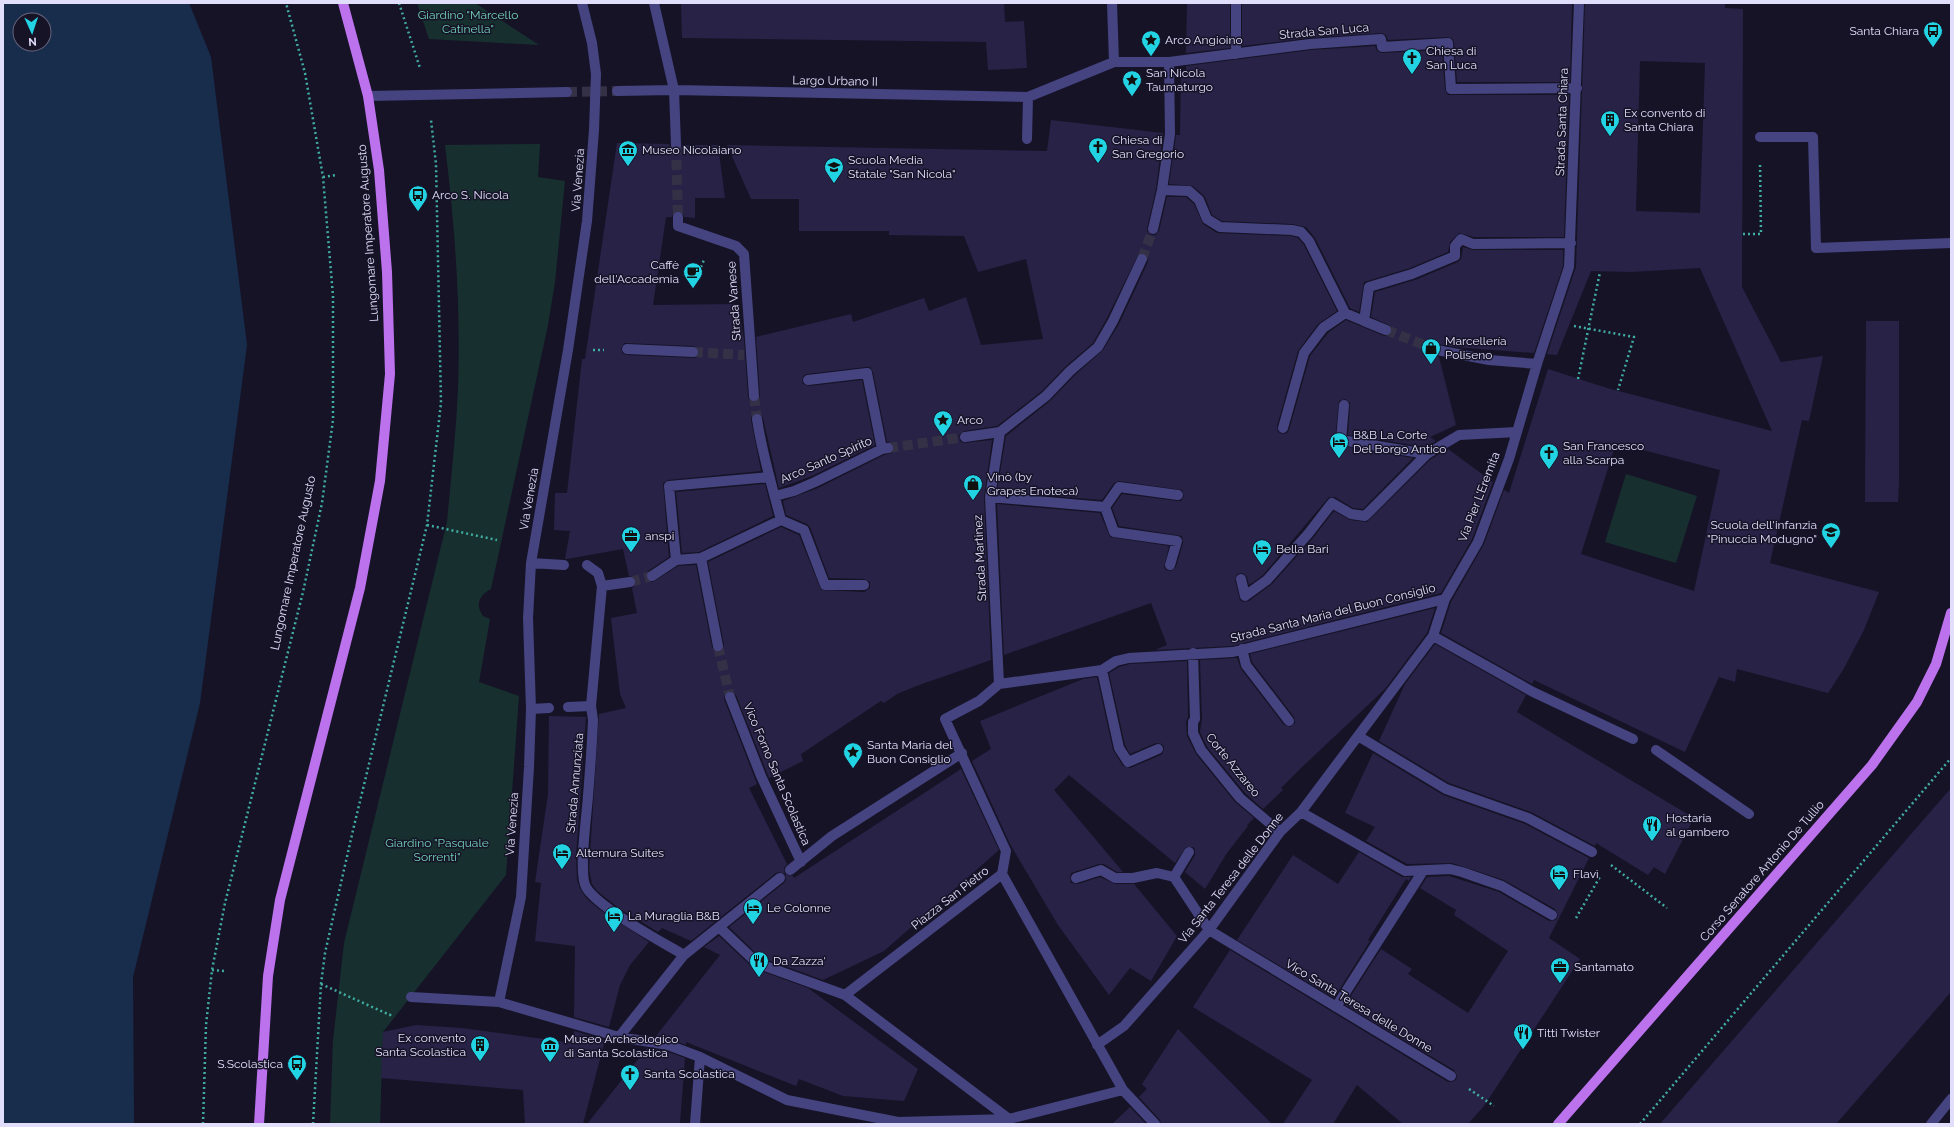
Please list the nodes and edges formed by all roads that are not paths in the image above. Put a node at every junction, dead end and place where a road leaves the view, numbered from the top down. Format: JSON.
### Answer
{"nodes":[{"id":1,"x":343,"y":3,"type":"edge"},
{"id":2,"x":582,"y":3,"type":"edge"},
{"id":3,"x":654,"y":3,"type":"edge"},
{"id":4,"x":1112,"y":3,"type":"edge"},
{"id":5,"x":1236,"y":3,"type":"edge"},
{"id":6,"x":1579,"y":3,"type":"edge"},
{"id":7,"x":1236,"y":54,"type":"junction"},
{"id":8,"x":1114,"y":62,"type":"junction"},
{"id":9,"x":1169,"y":62,"type":"junction"},
{"id":10,"x":1577,"y":88,"type":"junction"},
{"id":11,"x":674,"y":90,"type":"junction"},
{"id":12,"x":617,"y":91,"type":"tunnel mouth"},
{"id":13,"x":567,"y":92,"type":"tunnel mouth"},
{"id":14,"x":368,"y":96,"type":"junction"},
{"id":15,"x":1028,"y":97,"type":"junction"},
{"id":16,"x":1760,"y":137,"type":"road end"},
{"id":17,"x":1027,"y":139,"type":"dead end"},
{"id":18,"x":676,"y":144,"type":"tunnel mouth"},
{"id":19,"x":1162,"y":190,"type":"junction"},
{"id":20,"x":678,"y":217,"type":"tunnel mouth"},
{"id":21,"x":1153,"y":229,"type":"tunnel mouth"},
{"id":22,"x":1571,"y":243,"type":"junction"},
{"id":23,"x":1951,"y":243,"type":"edge"},
{"id":24,"x":1142,"y":259,"type":"tunnel mouth"},
{"id":25,"x":1569,"y":267,"type":"joint"},
{"id":26,"x":1345,"y":313,"type":"junction"},
{"id":27,"x":1364,"y":322,"type":"junction"},
{"id":28,"x":1386,"y":330,"type":"tunnel mouth"},
{"id":29,"x":627,"y":349,"type":"road end"},
{"id":30,"x":1437,"y":350,"type":"tunnel mouth"},
{"id":31,"x":693,"y":352,"type":"tunnel mouth"},
{"id":32,"x":1536,"y":364,"type":"junction"},
{"id":33,"x":808,"y":380,"type":"dead end"},
{"id":34,"x":754,"y":396,"type":"tunnel mouth"},
{"id":35,"x":1344,"y":405,"type":"dead end"},
{"id":36,"x":757,"y":419,"type":"tunnel mouth"},
{"id":37,"x":1283,"y":428,"type":"dead end"},
{"id":38,"x":1000,"y":432,"type":"junction"},
{"id":39,"x":1517,"y":432,"type":"junction"},
{"id":40,"x":965,"y":437,"type":"tunnel mouth"},
{"id":41,"x":1427,"y":454,"type":"junction"},
{"id":42,"x":769,"y":477,"type":"junction"},
{"id":43,"x":1178,"y":495,"type":"dead end"},
{"id":44,"x":775,"y":496,"type":"junction"},
{"id":45,"x":990,"y":497,"type":"junction"},
{"id":46,"x":1105,"y":508,"type":"junction"},
{"id":47,"x":781,"y":520,"type":"junction"},
{"id":48,"x":701,"y":558,"type":"junction"},
{"id":49,"x":676,"y":560,"type":"junction"},
{"id":50,"x":531,"y":563,"type":"junction"},
{"id":51,"x":564,"y":565,"type":"dead end"},
{"id":52,"x":588,"y":565,"type":"dead end"},
{"id":53,"x":1170,"y":565,"type":"dead end"},
{"id":54,"x":652,"y":576,"type":"tunnel mouth"},
{"id":55,"x":1242,"y":579,"type":"dead end"},
{"id":56,"x":630,"y":582,"type":"tunnel mouth"},
{"id":57,"x":864,"y":584,"type":"dead end"},
{"id":58,"x":602,"y":586,"type":"junction"},
{"id":59,"x":1445,"y":599,"type":"junction"},
{"id":60,"x":1951,"y":613,"type":"edge"},
{"id":61,"x":1433,"y":636,"type":"junction"},
{"id":62,"x":718,"y":646,"type":"tunnel mouth"},
{"id":63,"x":1242,"y":649,"type":"junction"},
{"id":64,"x":1193,"y":653,"type":"junction"},
{"id":65,"x":1102,"y":670,"type":"junction"},
{"id":66,"x":999,"y":684,"type":"junction"},
{"id":67,"x":730,"y":697,"type":"tunnel mouth"},
{"id":68,"x":591,"y":706,"type":"junction"},
{"id":69,"x":568,"y":707,"type":"dead end"},
{"id":70,"x":548,"y":708,"type":"dead end"},
{"id":71,"x":530,"y":709,"type":"junction"},
{"id":72,"x":1289,"y":721,"type":"dead end"},
{"id":73,"x":1358,"y":736,"type":"junction"},
{"id":74,"x":1633,"y":739,"type":"dead end"},
{"id":75,"x":1158,"y":749,"type":"dead end"},
{"id":76,"x":1656,"y":750,"type":"dead end"},
{"id":77,"x":962,"y":753,"type":"junction"},
{"id":78,"x":1301,"y":812,"type":"junction"},
{"id":79,"x":1749,"y":814,"type":"dead end"},
{"id":80,"x":1280,"y":832,"type":"junction"},
{"id":81,"x":1190,"y":852,"type":"dead end"},
{"id":82,"x":1592,"y":852,"type":"dead end"},
{"id":83,"x":801,"y":862,"type":"junction"},
{"id":84,"x":790,"y":870,"type":"dead end"},
{"id":85,"x":1423,"y":871,"type":"junction"},
{"id":86,"x":1002,"y":874,"type":"junction"},
{"id":87,"x":1174,"y":877,"type":"junction"},
{"id":88,"x":780,"y":878,"type":"dead end"},
{"id":89,"x":1076,"y":878,"type":"dead end"},
{"id":90,"x":1552,"y":915,"type":"road end"},
{"id":91,"x":719,"y":927,"type":"junction"},
{"id":92,"x":1209,"y":930,"type":"junction"},
{"id":93,"x":684,"y":955,"type":"junction"},
{"id":94,"x":845,"y":995,"type":"junction"},
{"id":95,"x":411,"y":997,"type":"dead end"},
{"id":96,"x":499,"y":1002,"type":"junction"},
{"id":97,"x":1336,"y":1007,"type":"junction"},
{"id":98,"x":619,"y":1037,"type":"junction"},
{"id":99,"x":1097,"y":1045,"type":"junction"},
{"id":100,"x":700,"y":1057,"type":"junction"},
{"id":101,"x":1451,"y":1076,"type":"road end"},
{"id":102,"x":1122,"y":1090,"type":"junction"},
{"id":103,"x":1951,"y":1099,"type":"edge"},
{"id":104,"x":1010,"y":1119,"type":"junction"},
{"id":105,"x":258,"y":1124,"type":"edge"},
{"id":106,"x":695,"y":1124,"type":"edge"},
{"id":107,"x":985,"y":1124,"type":"edge"},
{"id":108,"x":1156,"y":1124,"type":"edge"},
{"id":109,"x":1558,"y":1124,"type":"edge"},
{"id":110,"x":1930,"y":1124,"type":"edge"}],
"edges":[{"from":1,"to":14,"type":"main road","name":"Lungomare Imperatore Augusto"},
{"from":2,"to":50,"type":"street","name":"Via Venezia"},
{"from":3,"to":11,"type":"street"},
{"from":4,"to":8,"type":"street"},
{"from":5,"to":7,"type":"street"},
{"from":6,"to":10,"type":"street","name":"Strada Santa Chiara"},
{"from":7,"to":9,"type":"street","name":"Strada San Luca"},
{"from":7,"to":10,"type":"street","name":"Strada San Luca"},
{"from":8,"to":9,"type":"street","name":"Strada San Luca"},
{"from":8,"to":15,"type":"street"},
{"from":9,"to":19,"type":"street"},
{"from":10,"to":22,"type":"street","name":"Strada Santa Chiara"},
{"from":11,"to":12,"type":"street","name":"Largo Urbano II"},
{"from":11,"to":15,"type":"street","name":"Largo Urbano II"},
{"from":11,"to":18,"type":"street"},
{"from":13,"to":14,"type":"street"},
{"from":14,"to":105,"type":"main road","name":"Lungomare Imperatore Augusto"},
{"from":15,"to":17,"type":"street"},
{"from":16,"to":23,"type":"street"},
{"from":19,"to":21,"type":"street"},
{"from":19,"to":26,"type":"street"},
{"from":20,"to":34,"type":"street","name":"Strada Vanese"},
{"from":22,"to":25,"type":"street","name":"Strada Santa Chiara"},
{"from":22,"to":27,"type":"street"},
{"from":24,"to":38,"type":"street"},
{"from":25,"to":32,"type":"street","name":"Via Pier L'Eremita"},
{"from":26,"to":27,"type":"street"},
{"from":26,"to":37,"type":"street"},
{"from":27,"to":28,"type":"street"},
{"from":29,"to":31,"type":"street"},
{"from":30,"to":32,"type":"street"},
{"from":32,"to":39,"type":"street","name":"Via Pier L'Eremita"},
{"from":33,"to":44,"type":"street","name":"Arco Santo Spirito"},
{"from":35,"to":41,"type":"street"},
{"from":36,"to":42,"type":"street"},
{"from":38,"to":40,"type":"street"},
{"from":38,"to":45,"type":"street","name":"Strada Martinez"},
{"from":39,"to":41,"type":"street"},
{"from":39,"to":59,"type":"street","name":"Via Pier L'Eremita"},
{"from":41,"to":55,"type":"street"},
{"from":42,"to":44,"type":"street"},
{"from":42,"to":49,"type":"street"},
{"from":43,"to":46,"type":"street"},
{"from":44,"to":47,"type":"street"},
{"from":45,"to":46,"type":"street"},
{"from":45,"to":66,"type":"street","name":"Strada Martinez"},
{"from":46,"to":53,"type":"street"},
{"from":47,"to":48,"type":"street"},
{"from":47,"to":57,"type":"street"},
{"from":48,"to":49,"type":"street"},
{"from":48,"to":62,"type":"street"},
{"from":49,"to":54,"type":"street"},
{"from":50,"to":51,"type":"street"},
{"from":50,"to":71,"type":"street","name":"Via Venezia"},
{"from":52,"to":58,"type":"street"},
{"from":56,"to":58,"type":"street"},
{"from":58,"to":68,"type":"street","name":"Strada Annunziata"},
{"from":59,"to":61,"type":"street","name":"Via Pier L'Eremita"},
{"from":59,"to":63,"type":"street","name":"Strada Santa Maria del Buon Consiglio"},
{"from":60,"to":109,"type":"main road","name":"Corso Senatore Antonio De Tullio"},
{"from":61,"to":73,"type":"street","name":"Via Pier L'Eremita"},
{"from":61,"to":74,"type":"street"},
{"from":63,"to":64,"type":"street","name":"Strada Santa Maria del Buon Consiglio"},
{"from":63,"to":72,"type":"street"},
{"from":64,"to":65,"type":"street","name":"Strada Santa Maria del Buon Consiglio"},
{"from":64,"to":80,"type":"street","name":"Corte Azzareo"},
{"from":65,"to":66,"type":"street","name":"Strada Santa Maria del Buon Consiglio"},
{"from":65,"to":75,"type":"street"},
{"from":66,"to":77,"type":"street"},
{"from":67,"to":83,"type":"street","name":"Vico Forno Santa Scolastica"},
{"from":68,"to":69,"type":"street"},
{"from":68,"to":93,"type":"street","name":"Strada Annunziata"},
{"from":70,"to":71,"type":"street"},
{"from":71,"to":96,"type":"street","name":"Via Venezia"},
{"from":73,"to":78,"type":"street","name":"Via Santa Teresa delle Donne"},
{"from":73,"to":82,"type":"street"},
{"from":76,"to":79,"type":"street"},
{"from":77,"to":83,"type":"street"},
{"from":77,"to":86,"type":"street"},
{"from":78,"to":80,"type":"street","name":"Via Santa Teresa delle Donne"},
{"from":78,"to":85,"type":"street"},
{"from":80,"to":92,"type":"street","name":"Via Santa Teresa delle Donne"},
{"from":81,"to":87,"type":"street"},
{"from":83,"to":84,"type":"street"},
{"from":85,"to":90,"type":"street"},
{"from":85,"to":97,"type":"street"},
{"from":86,"to":94,"type":"street","name":"Piazza San Pietro"},
{"from":86,"to":99,"type":"street","name":"Piazza San Pietro"},
{"from":87,"to":89,"type":"street"},
{"from":87,"to":92,"type":"street"},
{"from":88,"to":91,"type":"street"},
{"from":91,"to":93,"type":"street"},
{"from":91,"to":94,"type":"street"},
{"from":92,"to":97,"type":"street","name":"Vico Santa Teresa delle Donne"},
{"from":92,"to":99,"type":"street","name":"Via Santa Teresa delle Donne"},
{"from":93,"to":98,"type":"street"},
{"from":94,"to":104,"type":"street"},
{"from":95,"to":96,"type":"street"},
{"from":96,"to":98,"type":"street"},
{"from":97,"to":101,"type":"street","name":"Vico Santa Teresa delle Donne"},
{"from":98,"to":100,"type":"street"},
{"from":99,"to":102,"type":"street","name":"Piazza San Pietro"},
{"from":100,"to":104,"type":"street"},
{"from":100,"to":106,"type":"street"},
{"from":102,"to":104,"type":"street"},
{"from":102,"to":108,"type":"street","name":"Piazza San Pietro"},
{"from":103,"to":110,"type":"street"},
{"from":104,"to":107,"type":"street"}]}
